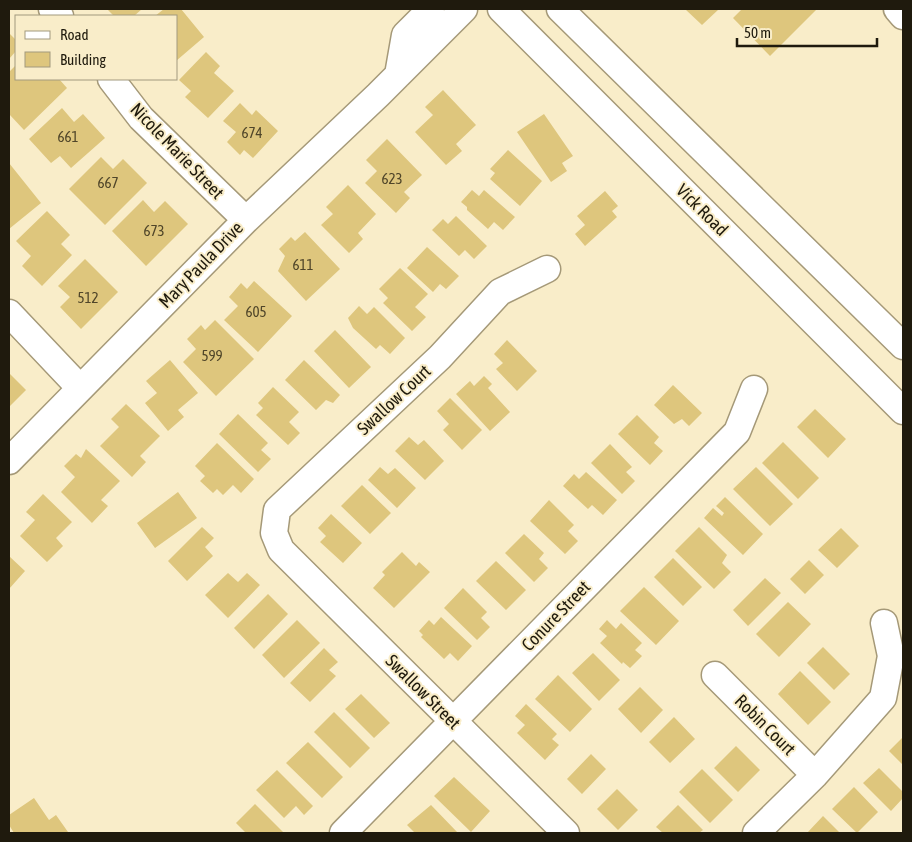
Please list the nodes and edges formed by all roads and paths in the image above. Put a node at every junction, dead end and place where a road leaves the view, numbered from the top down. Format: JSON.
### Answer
{"nodes":[{"id":1,"x":431,"y":9,"type":"edge"},
{"id":2,"x":464,"y":9,"type":"edge"},
{"id":3,"x":501,"y":9,"type":"edge"},
{"id":4,"x":560,"y":9,"type":"edge"},
{"id":5,"x":897,"y":9,"type":"edge"},
{"id":6,"x":903,"y":16,"type":"edge"},
{"id":7,"x":398,"y":75,"type":"junction"},
{"id":8,"x":112,"y":80,"type":"edge"},
{"id":9,"x":246,"y":220,"type":"junction"},
{"id":10,"x":547,"y":269,"type":"dead end"},
{"id":11,"x":9,"y":314,"type":"edge"},
{"id":12,"x":903,"y":346,"type":"edge"},
{"id":13,"x":80,"y":388,"type":"junction"},
{"id":14,"x":754,"y":389,"type":"dead end"},
{"id":15,"x":903,"y":411,"type":"edge"},
{"id":16,"x":9,"y":461,"type":"edge"},
{"id":17,"x":281,"y":550,"type":"joint"},
{"id":18,"x":884,"y":623,"type":"dead end"},
{"id":19,"x":715,"y":675,"type":"dead end"},
{"id":20,"x":453,"y":722,"type":"junction"},
{"id":21,"x":815,"y":775,"type":"junction"},
{"id":22,"x":343,"y":833,"type":"edge"},
{"id":23,"x":566,"y":833,"type":"edge"},
{"id":24,"x":756,"y":833,"type":"edge"}],
"edges":[{"from":1,"to":7,"type":"street"},
{"from":2,"to":7,"type":"street","name":"Mary Paula Drive"},
{"from":3,"to":15,"type":"street","name":"Vick Road"},
{"from":4,"to":12,"type":"street"},
{"from":5,"to":6,"type":"street"},
{"from":7,"to":9,"type":"street","name":"Mary Paula Drive"},
{"from":8,"to":9,"type":"street","name":"Nicole Marie Street"},
{"from":9,"to":13,"type":"street","name":"Mary Paula Drive"},
{"from":10,"to":17,"type":"street","name":"Swallow Court"},
{"from":11,"to":13,"type":"street"},
{"from":13,"to":16,"type":"street","name":"Mary Paula Drive"},
{"from":14,"to":20,"type":"street","name":"Conure Street"},
{"from":17,"to":20,"type":"street","name":"Swallow Street"},
{"from":18,"to":21,"type":"street"},
{"from":19,"to":21,"type":"street","name":"Robin Court"},
{"from":20,"to":22,"type":"street","name":"Conure Street"},
{"from":20,"to":23,"type":"street","name":"Swallow Street"},
{"from":21,"to":24,"type":"street"}]}
